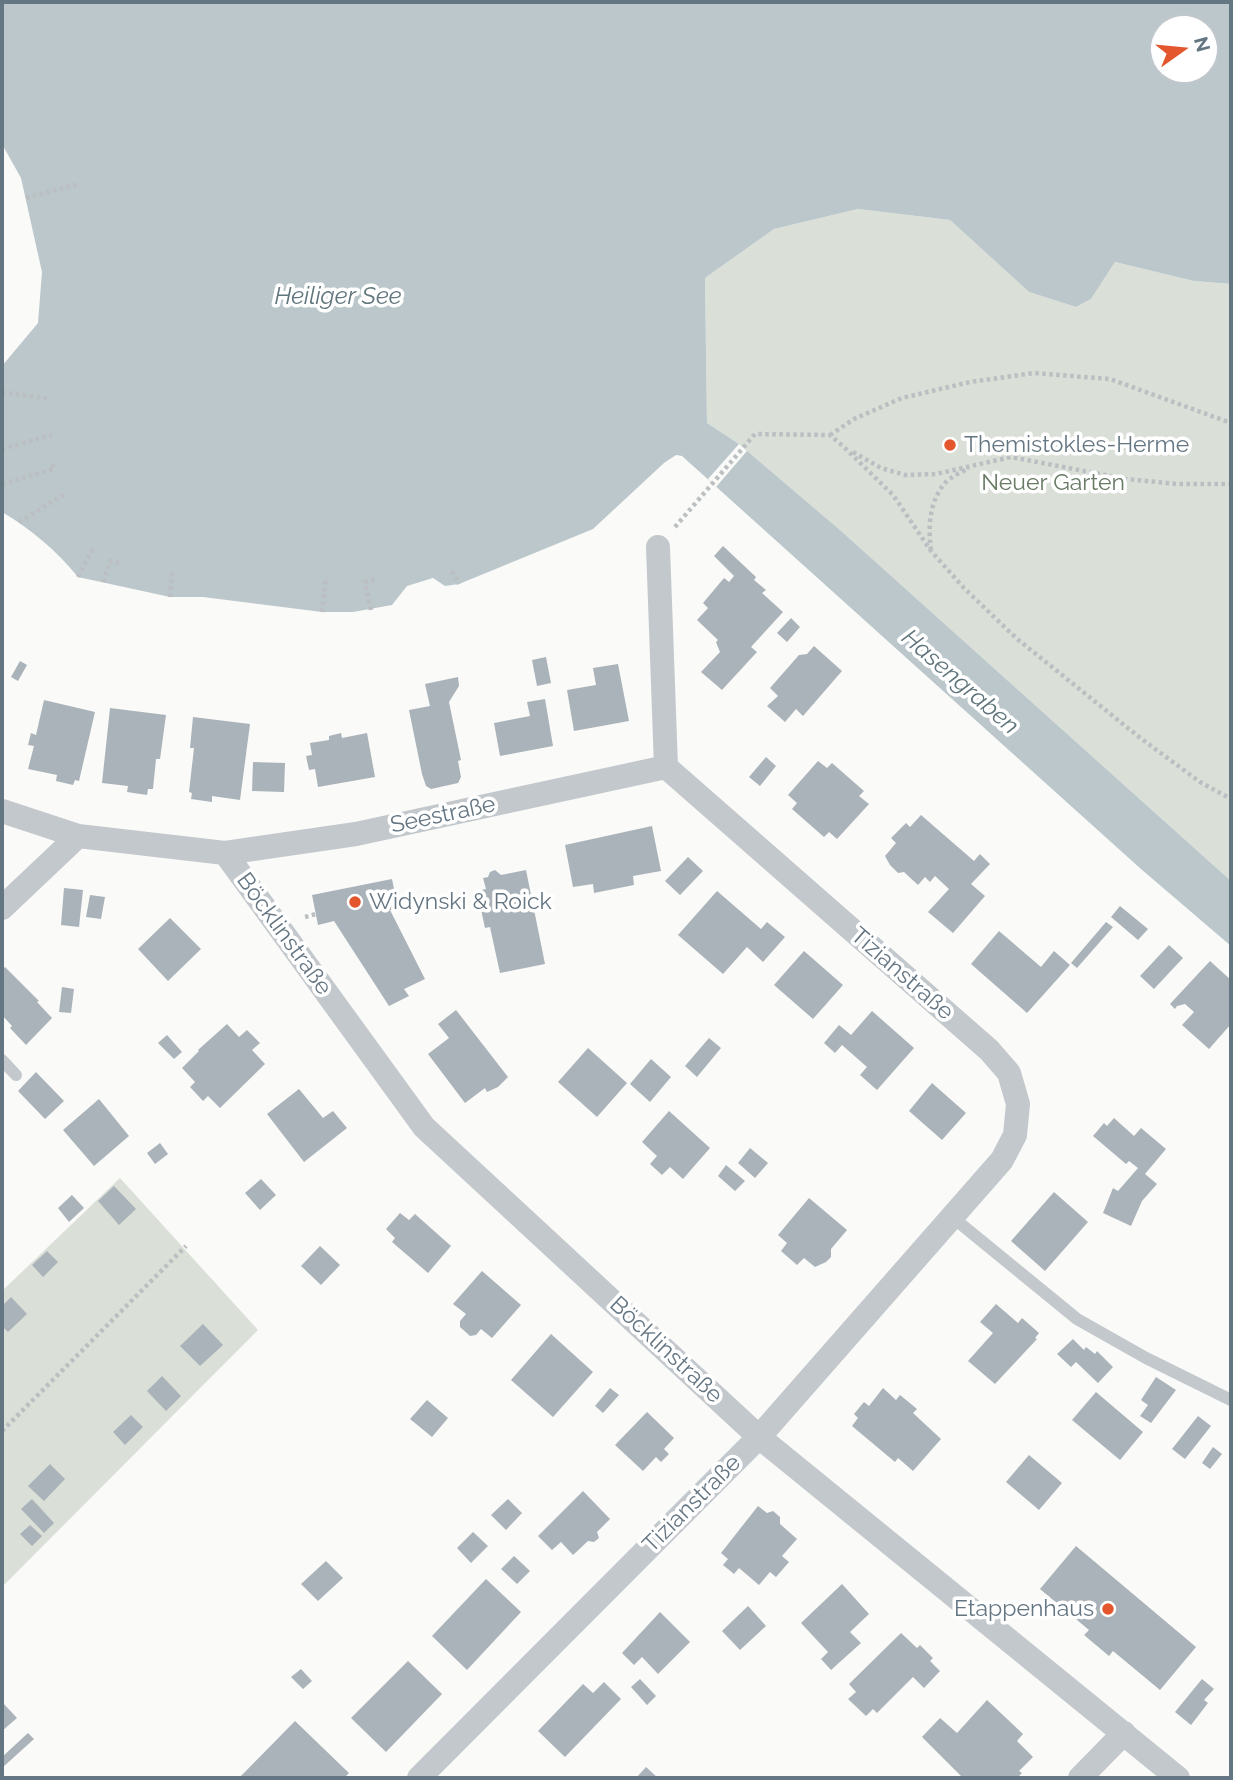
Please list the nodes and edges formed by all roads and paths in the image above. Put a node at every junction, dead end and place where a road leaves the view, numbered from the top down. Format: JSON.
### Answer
{"nodes":[{"id":1,"x":78,"y":184,"type":"dead end"},
{"id":2,"x":26,"y":198,"type":"dead end"},
{"id":3,"x":2,"y":392,"type":"edge"},
{"id":4,"x":51,"y":399,"type":"dead end"},
{"id":5,"x":1231,"y":423,"type":"edge"},
{"id":6,"x":52,"y":435,"type":"dead end"},
{"id":7,"x":830,"y":435,"type":"junction"},
{"id":8,"x":2,"y":449,"type":"edge"},
{"id":9,"x":846,"y":449,"type":"junction"},
{"id":10,"x":51,"y":461,"type":"dead end"},
{"id":11,"x":974,"y":465,"type":"junction"},
{"id":12,"x":2,"y":484,"type":"edge"},
{"id":13,"x":1231,"y":484,"type":"edge"},
{"id":14,"x":65,"y":494,"type":"dead end"},
{"id":15,"x":19,"y":522,"type":"dead end"},
{"id":16,"x":658,"y":547,"type":"joint"},
{"id":17,"x":93,"y":548,"type":"dead end"},
{"id":18,"x":931,"y":551,"type":"junction"},
{"id":19,"x":119,"y":563,"type":"dead end"},
{"id":20,"x":452,"y":571,"type":"dead end"},
{"id":21,"x":172,"y":572,"type":"dead end"},
{"id":22,"x":78,"y":577,"type":"dead end"},
{"id":23,"x":326,"y":577,"type":"dead end"},
{"id":24,"x":375,"y":579,"type":"dead end"},
{"id":25,"x":103,"y":582,"type":"dead end"},
{"id":26,"x":458,"y":584,"type":"dead end"},
{"id":27,"x":170,"y":597,"type":"dead end"},
{"id":28,"x":371,"y":610,"type":"dead end"},
{"id":29,"x":322,"y":612,"type":"dead end"},
{"id":30,"x":666,"y":767,"type":"junction"},
{"id":31,"x":1231,"y":799,"type":"edge"},
{"id":32,"x":2,"y":811,"type":"edge"},
{"id":33,"x":78,"y":836,"type":"junction"},
{"id":34,"x":225,"y":853,"type":"junction"},
{"id":35,"x":2,"y":908,"type":"edge"},
{"id":36,"x":2,"y":1060,"type":"edge"},
{"id":37,"x":16,"y":1075,"type":"dead end"},
{"id":38,"x":951,"y":1216,"type":"junction"},
{"id":39,"x":186,"y":1246,"type":"dead end"},
{"id":40,"x":1231,"y":1400,"type":"edge"},
{"id":41,"x":2,"y":1431,"type":"edge"},
{"id":42,"x":759,"y":1437,"type":"junction"},
{"id":43,"x":1124,"y":1733,"type":"junction"},
{"id":44,"x":419,"y":1778,"type":"edge"},
{"id":45,"x":1080,"y":1778,"type":"edge"},
{"id":46,"x":1178,"y":1778,"type":"edge"}],
"edges":[{"from":1,"to":2,"type":"path"},
{"from":3,"to":4,"type":"path"},
{"from":5,"to":7,"type":"path"},
{"from":6,"to":8,"type":"path"},
{"from":7,"to":9,"type":"path"},
{"from":7,"to":16,"type":"path"},
{"from":9,"to":11,"type":"path"},
{"from":9,"to":18,"type":"path"},
{"from":10,"to":12,"type":"path"},
{"from":11,"to":13,"type":"path"},
{"from":11,"to":18,"type":"path"},
{"from":14,"to":15,"type":"path"},
{"from":16,"to":30,"type":"street"},
{"from":17,"to":22,"type":"path"},
{"from":18,"to":31,"type":"path"},
{"from":19,"to":25,"type":"path"},
{"from":20,"to":26,"type":"path"},
{"from":21,"to":27,"type":"path"},
{"from":23,"to":29,"type":"path"},
{"from":24,"to":28,"type":"path"},
{"from":30,"to":34,"type":"street","name":"Seestraße"},
{"from":30,"to":38,"type":"street","name":"Tizianstraße"},
{"from":32,"to":33,"type":"street","name":"Seestraße"},
{"from":33,"to":34,"type":"street","name":"Seestraße"},
{"from":33,"to":35,"type":"street"},
{"from":34,"to":42,"type":"street","name":"Böcklinstraße"},
{"from":36,"to":37,"type":"lane"},
{"from":38,"to":40,"type":"lane"},
{"from":38,"to":42,"type":"street","name":"Tizianstraße"},
{"from":39,"to":41,"type":"path"},
{"from":42,"to":43,"type":"street","name":"Böcklinstraße"},
{"from":42,"to":44,"type":"street","name":"Tizianstraße"},
{"from":43,"to":45,"type":"street"},
{"from":43,"to":46,"type":"street","name":"Böcklinstraße"}]}
